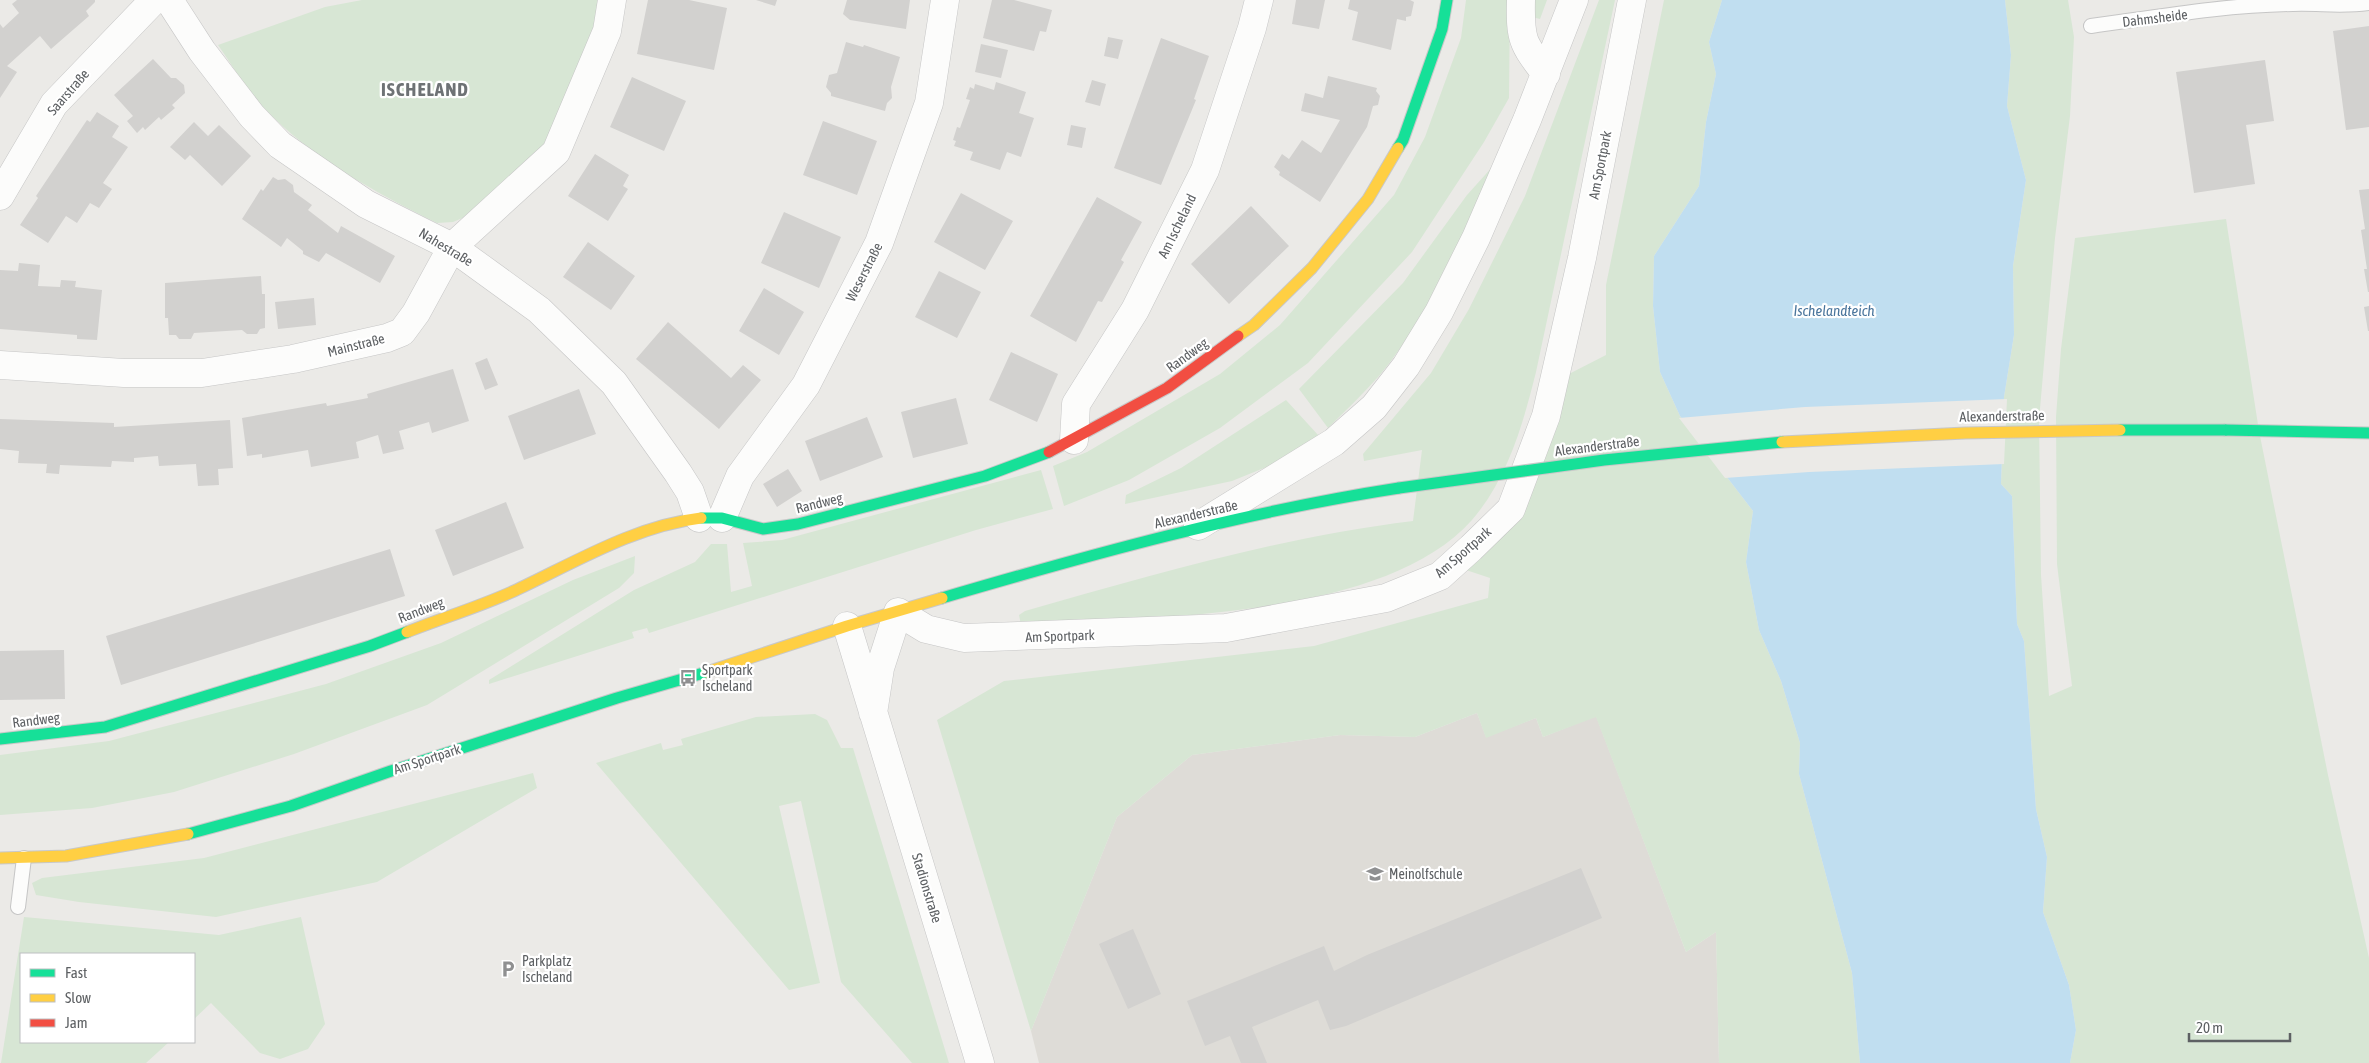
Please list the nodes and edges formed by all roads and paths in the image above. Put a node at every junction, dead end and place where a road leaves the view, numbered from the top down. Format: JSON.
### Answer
{"nodes":[{"id":1,"x":154,"y":0,"type":"edge"},
{"id":2,"x":169,"y":0,"type":"edge"},
{"id":3,"x":612,"y":0,"type":"edge"},
{"id":4,"x":945,"y":0,"type":"edge"},
{"id":5,"x":1259,"y":0,"type":"edge"},
{"id":6,"x":1447,"y":0,"type":"edge"},
{"id":7,"x":1520,"y":0,"type":"edge"},
{"id":8,"x":1574,"y":0,"type":"edge"},
{"id":9,"x":1632,"y":0,"type":"edge"},
{"id":10,"x":2369,"y":3,"type":"edge"},
{"id":11,"x":2091,"y":26,"type":"dead end"},
{"id":12,"x":1546,"y":74,"type":"junction"},
{"id":13,"x":0,"y":196,"type":"edge"},
{"id":14,"x":452,"y":248,"type":"junction"},
{"id":15,"x":0,"y":365,"type":"edge"},
{"id":16,"x":2369,"y":433,"type":"edge"},
{"id":17,"x":1074,"y":440,"type":"junction"},
{"id":18,"x":710,"y":518,"type":"junction"},
{"id":19,"x":1196,"y":528,"type":"junction"},
{"id":20,"x":898,"y":612,"type":"junction"},
{"id":21,"x":847,"y":626,"type":"junction"},
{"id":22,"x":873,"y":713,"type":"junction"},
{"id":23,"x":0,"y":739,"type":"edge"},
{"id":24,"x":0,"y":858,"type":"edge"},
{"id":25,"x":24,"y":858,"type":"junction"},
{"id":26,"x":18,"y":907,"type":"dead end"},
{"id":27,"x":980,"y":1063,"type":"edge"}],
"edges":[{"from":1,"to":13,"type":"street","name":"Saarstraße"},
{"from":2,"to":14,"type":"street","name":"Nahestraße"},
{"from":3,"to":14,"type":"street","name":"Mainstraße"},
{"from":4,"to":18,"type":"street","name":"Weserstraße"},
{"from":5,"to":17,"type":"street","name":"Am Ischeland"},
{"from":6,"to":17,"type":"main road","name":"Randweg"},
{"from":7,"to":12,"type":"street"},
{"from":8,"to":12,"type":"street"},
{"from":9,"to":20,"type":"street","name":"Am Sportpark"},
{"from":10,"to":11,"type":"lane","name":"Dahmsheide"},
{"from":12,"to":19,"type":"street"},
{"from":14,"to":15,"type":"street","name":"Mainstraße"},
{"from":14,"to":18,"type":"street","name":"Nahestraße"},
{"from":16,"to":19,"type":"main road","name":"Alexanderstraße","bridge":true},
{"from":17,"to":18,"type":"main road","name":"Randweg"},
{"from":18,"to":23,"type":"main road","name":"Randweg"},
{"from":19,"to":20,"type":"main road","name":"Alexanderstraße"},
{"from":20,"to":21,"type":"main road","name":"Alexanderstraße"},
{"from":20,"to":22,"type":"street","name":"Stadionstraße"},
{"from":21,"to":22,"type":"street","name":"Stadionstraße"},
{"from":21,"to":25,"type":"main road","name":"Am Sportpark"},
{"from":22,"to":27,"type":"street","name":"Stadionstraße"},
{"from":24,"to":25,"type":"main road","name":"Am Sportpark"},
{"from":25,"to":26,"type":"lane"}]}
